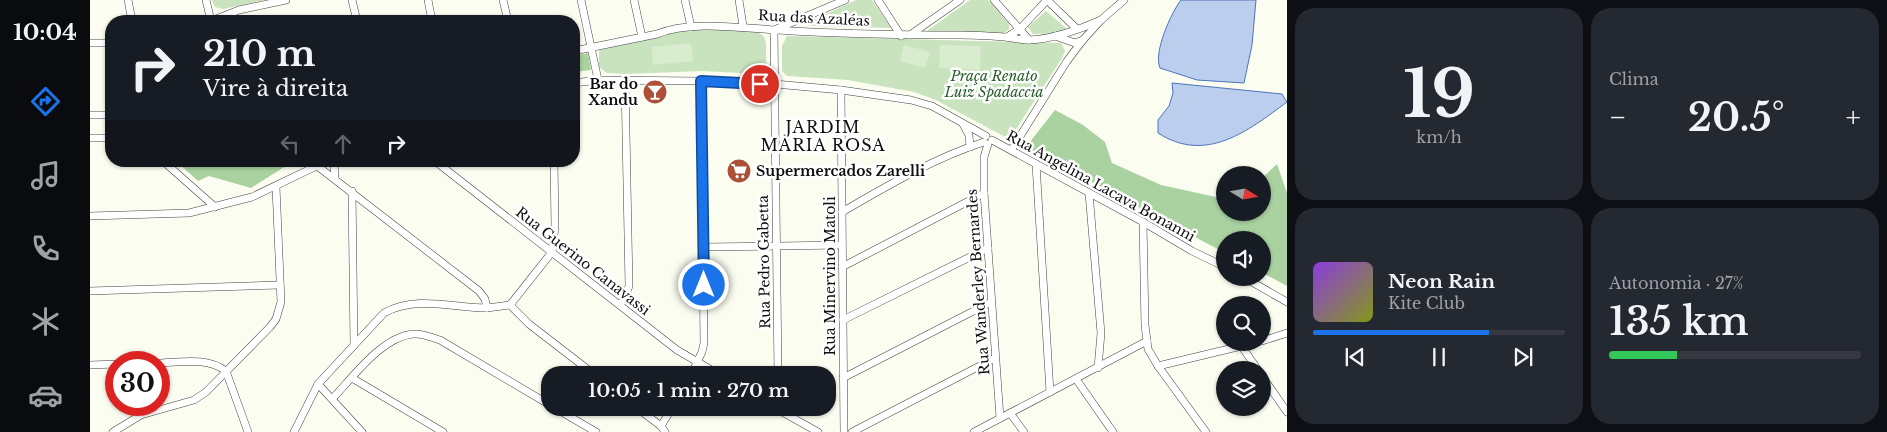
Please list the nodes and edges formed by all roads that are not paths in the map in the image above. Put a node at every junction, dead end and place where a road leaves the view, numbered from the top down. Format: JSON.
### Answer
{"nodes":[{"id":1,"x":128,"y":0,"type":"edge"},
{"id":2,"x":206,"y":0,"type":"edge"},
{"id":3,"x":286,"y":0,"type":"edge"},
{"id":4,"x":352,"y":0,"type":"edge"},
{"id":5,"x":428,"y":0,"type":"edge"},
{"id":6,"x":503,"y":0,"type":"edge"},
{"id":7,"x":581,"y":0,"type":"edge"},
{"id":8,"x":634,"y":0,"type":"edge"},
{"id":9,"x":685,"y":0,"type":"edge"},
{"id":10,"x":739,"y":0,"type":"edge"},
{"id":11,"x":845,"y":0,"type":"edge"},
{"id":12,"x":878,"y":0,"type":"edge"},
{"id":13,"x":960,"y":0,"type":"edge"},
{"id":14,"x":994,"y":0,"type":"edge"},
{"id":15,"x":1047,"y":0,"type":"edge"},
{"id":16,"x":1124,"y":0,"type":"edge"},
{"id":17,"x":131,"y":15,"type":"edge"},
{"id":18,"x":210,"y":15,"type":"edge"},
{"id":19,"x":226,"y":15,"type":"edge"},
{"id":20,"x":355,"y":15,"type":"edge"},
{"id":21,"x":431,"y":15,"type":"edge"},
{"id":22,"x":507,"y":15,"type":"edge"},
{"id":23,"x":1101,"y":20,"type":"junction"},
{"id":24,"x":743,"y":26,"type":"junction"},
{"id":25,"x":691,"y":27,"type":"junction"},
{"id":26,"x":1081,"y":28,"type":"junction"},
{"id":27,"x":1020,"y":29,"type":"junction"},
{"id":28,"x":774,"y":30,"type":"junction"},
{"id":29,"x":910,"y":35,"type":"junction"},
{"id":30,"x":901,"y":36,"type":"junction"},
{"id":31,"x":1054,"y":36,"type":"junction"},
{"id":32,"x":642,"y":37,"type":"junction"},
{"id":33,"x":1006,"y":37,"type":"junction"},
{"id":34,"x":1029,"y":40,"type":"junction"},
{"id":35,"x":1083,"y":40,"type":"junction"},
{"id":36,"x":90,"y":43,"type":"edge"},
{"id":37,"x":105,"y":43,"type":"edge"},
{"id":38,"x":1075,"y":43,"type":"junction"},
{"id":39,"x":592,"y":46,"type":"junction"},
{"id":40,"x":580,"y":49,"type":"edge"},
{"id":41,"x":1067,"y":61,"type":"junction"},
{"id":42,"x":598,"y":80,"type":"junction"},
{"id":43,"x":625,"y":81,"type":"junction"},
{"id":44,"x":701,"y":81,"type":"junction"},
{"id":45,"x":580,"y":82,"type":"edge"},
{"id":46,"x":776,"y":84,"type":"junction"},
{"id":47,"x":841,"y":90,"type":"junction"},
{"id":48,"x":105,"y":115,"type":"edge"},
{"id":49,"x":90,"y":116,"type":"edge"},
{"id":50,"x":963,"y":124,"type":"junction"},
{"id":51,"x":90,"y":138,"type":"edge"},
{"id":52,"x":105,"y":138,"type":"edge"},
{"id":53,"x":987,"y":140,"type":"junction"},
{"id":54,"x":970,"y":147,"type":"junction"},
{"id":55,"x":1012,"y":149,"type":"junction"},
{"id":56,"x":1036,"y":164,"type":"junction"},
{"id":57,"x":170,"y":167,"type":"edge"},
{"id":58,"x":312,"y":167,"type":"edge"},
{"id":59,"x":319,"y":167,"type":"edge"},
{"id":60,"x":334,"y":167,"type":"edge"},
{"id":61,"x":443,"y":167,"type":"edge"},
{"id":62,"x":554,"y":167,"type":"edge"},
{"id":63,"x":335,"y":179,"type":"junction"},
{"id":64,"x":276,"y":186,"type":"junction"},
{"id":65,"x":352,"y":191,"type":"junction"},
{"id":66,"x":984,"y":193,"type":"junction"},
{"id":67,"x":1089,"y":193,"type":"junction"},
{"id":68,"x":215,"y":207,"type":"junction"},
{"id":69,"x":842,"y":212,"type":"junction"},
{"id":70,"x":90,"y":216,"type":"edge"},
{"id":71,"x":1143,"y":222,"type":"junction"},
{"id":72,"x":842,"y":245,"type":"junction"},
{"id":73,"x":704,"y":246,"type":"junction"},
{"id":74,"x":776,"y":246,"type":"junction"},
{"id":75,"x":988,"y":248,"type":"junction"},
{"id":76,"x":552,"y":252,"type":"junction"},
{"id":77,"x":1216,"y":263,"type":"edge"},
{"id":78,"x":842,"y":267,"type":"junction"},
{"id":79,"x":280,"y":284,"type":"junction"},
{"id":80,"x":1259,"y":286,"type":"edge"},
{"id":81,"x":90,"y":290,"type":"edge"},
{"id":82,"x":991,"y":302,"type":"junction"},
{"id":83,"x":1287,"y":302,"type":"edge"},
{"id":84,"x":510,"y":305,"type":"junction"},
{"id":85,"x":620,"y":305,"type":"junction"},
{"id":86,"x":487,"y":308,"type":"junction"},
{"id":87,"x":843,"y":320,"type":"junction"},
{"id":88,"x":1287,"y":333,"type":"edge"},
{"id":89,"x":1271,"y":338,"type":"edge"},
{"id":90,"x":1147,"y":341,"type":"junction"},
{"id":91,"x":354,"y":345,"type":"junction"},
{"id":92,"x":1224,"y":351,"type":"edge"},
{"id":93,"x":995,"y":358,"type":"junction"},
{"id":94,"x":698,"y":362,"type":"junction"},
{"id":95,"x":170,"y":363,"type":"edge"},
{"id":96,"x":105,"y":364,"type":"edge"},
{"id":97,"x":90,"y":365,"type":"edge"},
{"id":98,"x":583,"y":366,"type":"edge"},
{"id":99,"x":696,"y":366,"type":"edge"},
{"id":100,"x":705,"y":366,"type":"edge"},
{"id":101,"x":778,"y":366,"type":"edge"},
{"id":102,"x":1158,"y":366,"type":"junction"},
{"id":103,"x":1098,"y":368,"type":"junction"},
{"id":104,"x":226,"y":371,"type":"junction"},
{"id":105,"x":352,"y":378,"type":"junction"},
{"id":106,"x":843,"y":378,"type":"junction"},
{"id":107,"x":1076,"y":379,"type":"junction"},
{"id":108,"x":318,"y":384,"type":"junction"},
{"id":109,"x":1271,"y":389,"type":"edge"},
{"id":110,"x":1050,"y":392,"type":"junction"},
{"id":111,"x":333,"y":398,"type":"junction"},
{"id":112,"x":541,"y":400,"type":"edge"},
{"id":113,"x":1287,"y":412,"type":"edge"},
{"id":114,"x":1010,"y":413,"type":"junction"},
{"id":115,"x":569,"y":416,"type":"edge"},
{"id":116,"x":647,"y":416,"type":"edge"},
{"id":117,"x":669,"y":416,"type":"edge"},
{"id":118,"x":791,"y":416,"type":"edge"},
{"id":119,"x":1000,"y":418,"type":"junction"},
{"id":120,"x":663,"y":429,"type":"edge"},
{"id":121,"x":113,"y":432,"type":"edge"},
{"id":122,"x":248,"y":432,"type":"edge"},
{"id":123,"x":294,"y":432,"type":"edge"},
{"id":124,"x":362,"y":432,"type":"edge"},
{"id":125,"x":444,"y":432,"type":"edge"},
{"id":126,"x":596,"y":432,"type":"edge"},
{"id":127,"x":818,"y":432,"type":"edge"},
{"id":128,"x":844,"y":432,"type":"edge"},
{"id":129,"x":852,"y":432,"type":"edge"},
{"id":130,"x":974,"y":432,"type":"edge"},
{"id":131,"x":1024,"y":432,"type":"edge"},
{"id":132,"x":1113,"y":432,"type":"edge"},
{"id":133,"x":1206,"y":432,"type":"edge"}],
"edges":[{"from":1,"to":17,"type":"street"},
{"from":2,"to":18,"type":"street"},
{"from":3,"to":19,"type":"street"},
{"from":4,"to":20,"type":"street"},
{"from":5,"to":21,"type":"street"},
{"from":6,"to":22,"type":"street"},
{"from":7,"to":39,"type":"street"},
{"from":8,"to":32,"type":"street"},
{"from":9,"to":25,"type":"street"},
{"from":10,"to":24,"type":"street"},
{"from":11,"to":28,"type":"street"},
{"from":12,"to":30,"type":"street"},
{"from":13,"to":29,"type":"street"},
{"from":14,"to":27,"type":"street"},
{"from":15,"to":26,"type":"street"},
{"from":15,"to":27,"type":"street"},
{"from":16,"to":23,"type":"street","name":"Rua das Azaléas"},
{"from":23,"to":26,"type":"street","name":"Rua das Azaléas"},
{"from":23,"to":35,"type":"street","name":"Rua das Azaléas"},
{"from":24,"to":25,"type":"street","name":"Rua das Azaléas"},
{"from":24,"to":28,"type":"street","name":"Rua das Azaléas"},
{"from":25,"to":32,"type":"street","name":"Rua das Azaléas"},
{"from":26,"to":31,"type":"street","name":"Rua das Azaléas"},
{"from":26,"to":38,"type":"street"},
{"from":27,"to":33,"type":"street"},
{"from":27,"to":34,"type":"street"},
{"from":28,"to":30,"type":"street","name":"Rua das Azaléas"},
{"from":28,"to":46,"type":"street","name":"Rua Pedro Gabetta"},
{"from":29,"to":30,"type":"street","name":"Rua das Azaléas"},
{"from":29,"to":33,"type":"street","name":"Rua das Azaléas"},
{"from":31,"to":34,"type":"street","name":"Rua das Azaléas"},
{"from":31,"to":38,"type":"street","name":"Rua das Azaléas"},
{"from":32,"to":39,"type":"street","name":"Rua das Azaléas"},
{"from":33,"to":34,"type":"street","name":"Rua das Azaléas"},
{"from":35,"to":38,"type":"street","name":"Rua das Azaléas"},
{"from":35,"to":41,"type":"street"},
{"from":36,"to":37,"type":"street"},
{"from":38,"to":41,"type":"street"},
{"from":39,"to":40,"type":"street","name":"Rua das Azaléas"},
{"from":39,"to":42,"type":"street"},
{"from":41,"to":55,"type":"street"},
{"from":42,"to":43,"type":"street","name":"Rua Angelina Lacava Bonanni"},
{"from":42,"to":45,"type":"street","name":"Rua Angelina Lacava Bonanni"},
{"from":43,"to":44,"type":"street","name":"Rua Angelina Lacava Bonanni"},
{"from":43,"to":85,"type":"street"},
{"from":44,"to":46,"type":"street","name":"Rua Angelina Lacava Bonanni"},
{"from":44,"to":73,"type":"street"},
{"from":46,"to":47,"type":"street","name":"Rua Angelina Lacava Bonanni"},
{"from":46,"to":74,"type":"street","name":"Rua Pedro Gabetta"},
{"from":47,"to":50,"type":"street","name":"Rua Angelina Lacava Bonanni"},
{"from":47,"to":69,"type":"street","name":"Rua Minervino Matoli"},
{"from":48,"to":49,"type":"street"},
{"from":50,"to":53,"type":"street","name":"Rua Angelina Lacava Bonanni"},
{"from":50,"to":54,"type":"street"},
{"from":51,"to":52,"type":"street"},
{"from":53,"to":54,"type":"street"},
{"from":53,"to":55,"type":"street","name":"Rua Angelina Lacava Bonanni"},
{"from":53,"to":66,"type":"street","name":"Rua Wanderley Bernardes"},
{"from":54,"to":69,"type":"street"},
{"from":55,"to":56,"type":"street","name":"Rua Angelina Lacava Bonanni"},
{"from":56,"to":67,"type":"street","name":"Rua Angelina Lacava Bonanni"},
{"from":56,"to":110,"type":"street"},
{"from":57,"to":68,"type":"street"},
{"from":58,"to":64,"type":"street"},
{"from":59,"to":63,"type":"street"},
{"from":60,"to":63,"type":"street"},
{"from":61,"to":76,"type":"street","name":"Rua Guerino Canavassi"},
{"from":62,"to":76,"type":"street"},
{"from":63,"to":65,"type":"street"},
{"from":64,"to":68,"type":"street"},
{"from":64,"to":79,"type":"street"},
{"from":65,"to":86,"type":"street"},
{"from":65,"to":91,"type":"street"},
{"from":66,"to":75,"type":"street","name":"Rua Wanderley Bernardes"},
{"from":66,"to":78,"type":"street"},
{"from":67,"to":71,"type":"street","name":"Rua Angelina Lacava Bonanni"},
{"from":67,"to":103,"type":"street"},
{"from":68,"to":70,"type":"street"},
{"from":69,"to":72,"type":"street","name":"Rua Minervino Matoli"},
{"from":71,"to":77,"type":"street","name":"Rua Angelina Lacava Bonanni"},
{"from":71,"to":90,"type":"street"},
{"from":72,"to":74,"type":"street"},
{"from":72,"to":78,"type":"street","name":"Rua Minervino Matoli"},
{"from":73,"to":74,"type":"street"},
{"from":73,"to":94,"type":"street"},
{"from":74,"to":101,"type":"street","name":"Rua Pedro Gabetta"},
{"from":75,"to":82,"type":"street","name":"Rua Wanderley Bernardes"},
{"from":75,"to":87,"type":"street"},
{"from":76,"to":84,"type":"street"},
{"from":76,"to":85,"type":"street","name":"Rua Guerino Canavassi"},
{"from":78,"to":87,"type":"street","name":"Rua Minervino Matoli"},
{"from":79,"to":81,"type":"street"},
{"from":79,"to":104,"type":"street"},
{"from":80,"to":83,"type":"street"},
{"from":82,"to":93,"type":"street","name":"Rua Wanderley Bernardes"},
{"from":82,"to":106,"type":"street"},
{"from":84,"to":86,"type":"street"},
{"from":84,"to":98,"type":"street"},
{"from":85,"to":94,"type":"street","name":"Rua Guerino Canavassi"},
{"from":86,"to":91,"type":"street"},
{"from":87,"to":106,"type":"street","name":"Rua Minervino Matoli"},
{"from":88,"to":89,"type":"street"},
{"from":90,"to":102,"type":"street"},
{"from":90,"to":103,"type":"street"},
{"from":91,"to":108,"type":"street"},
{"from":92,"to":102,"type":"street"},
{"from":93,"to":119,"type":"street","name":"Rua Wanderley Bernardes"},
{"from":93,"to":129,"type":"street"},
{"from":94,"to":99,"type":"street"},
{"from":94,"to":100,"type":"street","name":"Rua Guerino Canavassi"},
{"from":95,"to":104,"type":"street"},
{"from":96,"to":97,"type":"street"},
{"from":102,"to":133,"type":"street"},
{"from":103,"to":107,"type":"street"},
{"from":104,"to":121,"type":"street"},
{"from":104,"to":122,"type":"street"},
{"from":105,"to":111,"type":"street"},
{"from":105,"to":112,"type":"street"},
{"from":105,"to":125,"type":"street"},
{"from":106,"to":128,"type":"street","name":"Rua Minervino Matoli"},
{"from":107,"to":110,"type":"street"},
{"from":107,"to":132,"type":"street"},
{"from":108,"to":111,"type":"street"},
{"from":108,"to":123,"type":"street"},
{"from":109,"to":113,"type":"street"},
{"from":110,"to":114,"type":"street"},
{"from":111,"to":124,"type":"street"},
{"from":114,"to":119,"type":"street"},
{"from":114,"to":131,"type":"street"},
{"from":115,"to":126,"type":"street"},
{"from":116,"to":120,"type":"street"},
{"from":117,"to":120,"type":"street"},
{"from":118,"to":127,"type":"street"},
{"from":119,"to":130,"type":"street"}]}
